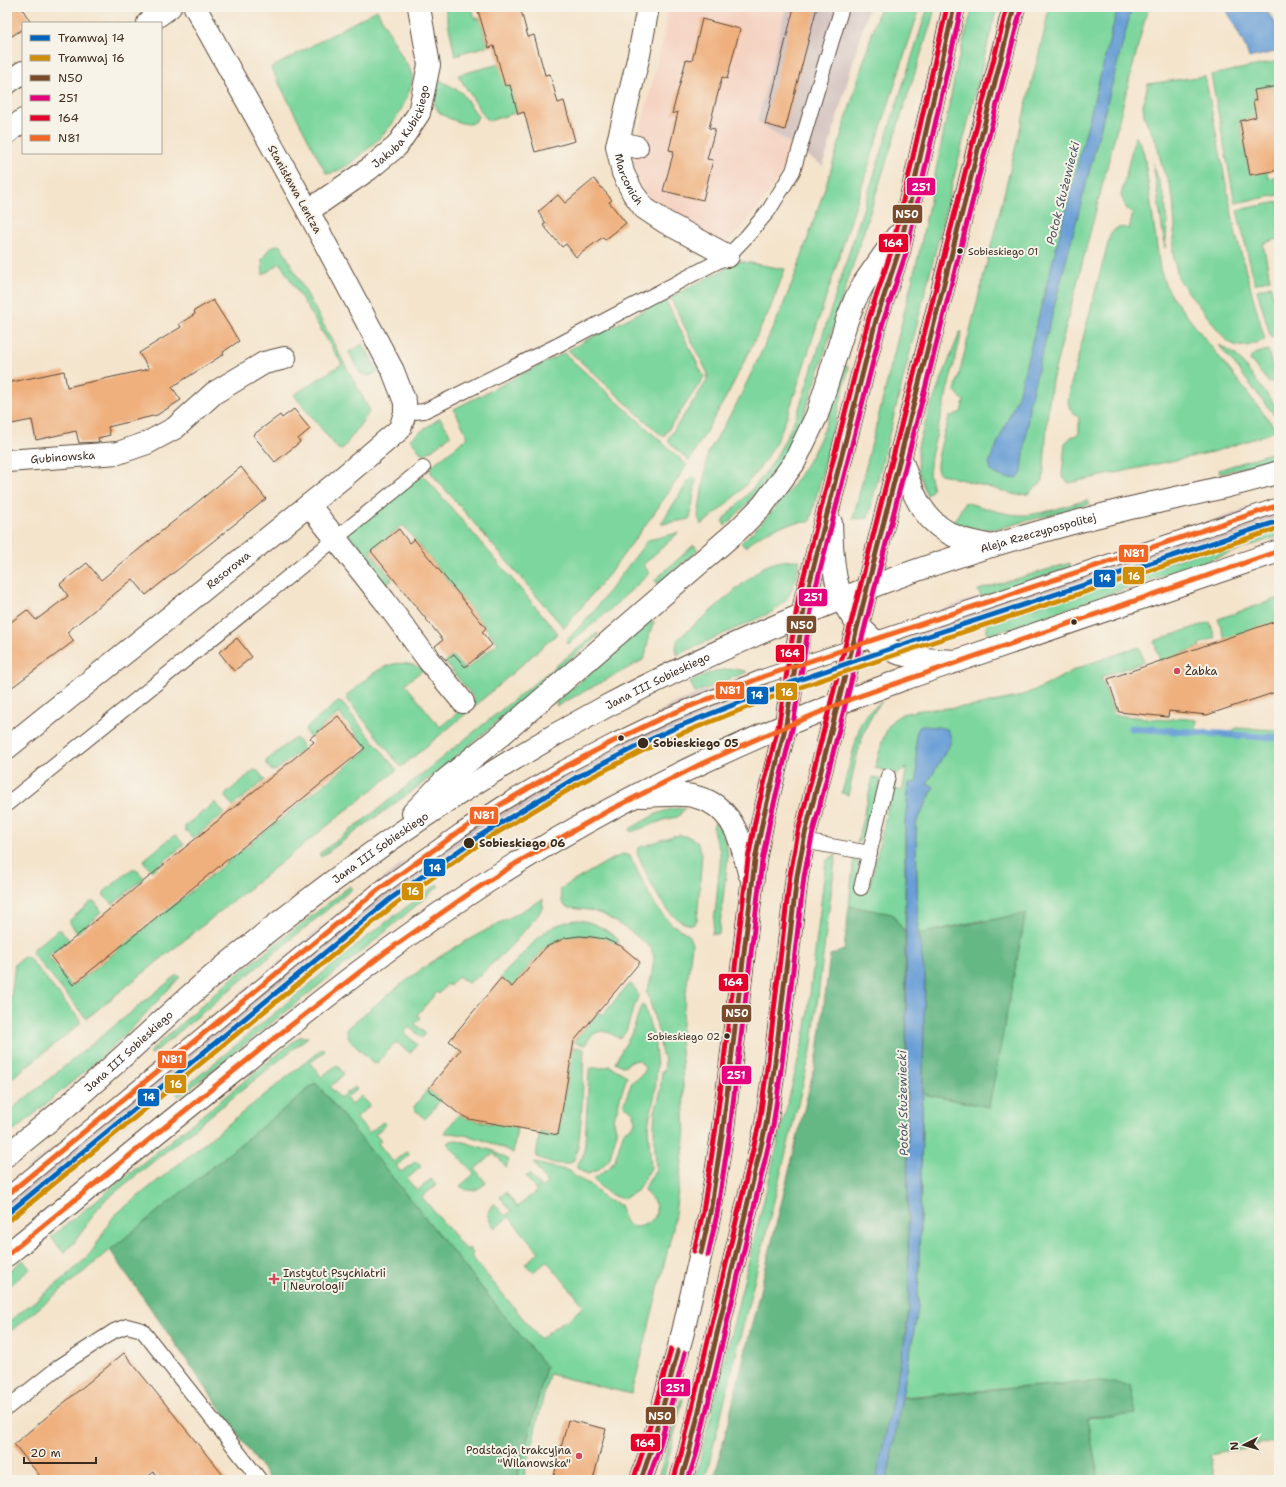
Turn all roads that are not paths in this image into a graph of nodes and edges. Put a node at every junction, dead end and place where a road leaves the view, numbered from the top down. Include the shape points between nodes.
1 (170, 7) edge
2 (195, 7) edge
3 (419, 7) edge
4 (648, 7) edge
5 (842, 7) edge
6 (954, 7) edge
7 (1014, 7) edge
8 (149, 22) edge
9 (22, 73) edge
10 (7, 83) edge
11 (22, 121) edge
12 (7, 133) edge
13 (308, 211) junction
14 (904, 225) junction
15 (728, 256) junction
16 (285, 358) dead end
17 (405, 413) junction
18 (900, 455) junction
19 (7, 460) edge
20 (423, 468) dead end
21 (1279, 472) edge
22 (309, 505) junction
23 (829, 505) junction
24 (1279, 505) edge
25 (335, 538) junction
26 (992, 546) junction
27 (1279, 551) edge
28 (866, 589) junction
29 (842, 599) junction
30 (803, 614) junction
31 (858, 624) junction
32 (872, 639) junction
33 (852, 646) junction
34 (956, 662) junction
35 (795, 665) junction
36 (463, 702) dead end
37 (837, 704) junction
38 (786, 724) junction
39 (7, 748) edge
40 (888, 776) dead end
41 (634, 797) junction
42 (7, 804) edge
43 (803, 841) junction
44 (381, 846) junction
45 (870, 853) junction
46 (752, 884) junction
47 (861, 888) dead end
48 (7, 1155) edge
49 (7, 1195) edge
50 (7, 1255) edge
51 (7, 1408) edge
52 (260, 1480) edge
53 (641, 1480) edge
54 (681, 1480) edge

1 - 8 main road
2 - 13 main road, Stanisława Lentza
3 - 13 main road, Jakuba Kubickiego via 429,65 419,113 397,146 369,169
4 - 15 main road, Marconich via 628,144 617,150 623,172 644,208
5 - 15 lane via 793,171 769,210
6 - 14 main road
7 - 18 main road
9 - 10 main road
11 - 12 main road
13 - 17 main road, Stanisława Lentza via 393,371 405,402
14 - 23 main road via 892,273 876,320
14 - 44 main road via 855,300 811,427 794,463 763,505 738,530 507,730 444,781
15 - 17 lane via 441,403 424,411
16 - 19 main road, Gubinowska via 264,364 214,393 175,428 147,443 118,453
17 - 22 main road, Resorowa via 400,429
18 - 26 main road via 912,491 930,518 943,530 954,535
18 - 28 main road
20 - 25 lane
21 - 26 main road, Aleja Rzeczypospolitej via 1103,515
22 - 25 main road
22 - 39 main road, Resorowa
23 - 29 main road via 835,573
23 - 30 main road
24 - 32 lane
25 - 36 main road
25 - 42 lane
26 - 28 main road, Aleja Rzeczypospolitej
27 - 34 main road
28 - 29 main road, Aleja Rzeczypospolitej
28 - 31 main road
29 - 30 main road, Aleja Rzeczypospolitej
29 - 31 main road
30 - 35 main road
30 - 44 main road, Jana III Sobieskiego via 719,651 605,707 495,771
31 - 32 main road
31 - 33 main road
32 - 33 lane
32 - 34 main road via 904,655
33 - 35 lane
33 - 37 main road
34 - 37 main road
35 - 38 main road
35 - 49 lane via 714,695 633,732 542,780 460,831 355,908
37 - 38 main road
37 - 43 main road
38 - 41 main road
38 - 46 main road via 763,819
40 - 45 lane
41 - 46 main road via 685,794 719,808 738,832
41 - 50 main road via 579,826 506,870 390,948 328,995
43 - 45 lane
43 - 54 main road via 766,1125
44 - 48 main road, Jana III Sobieskiego via 210,978 91,1086
45 - 47 lane
46 - 53 main road via 723,1128 710,1213 683,1332
51 - 52 lane via 60,1366 114,1331 127,1326 142,1330

